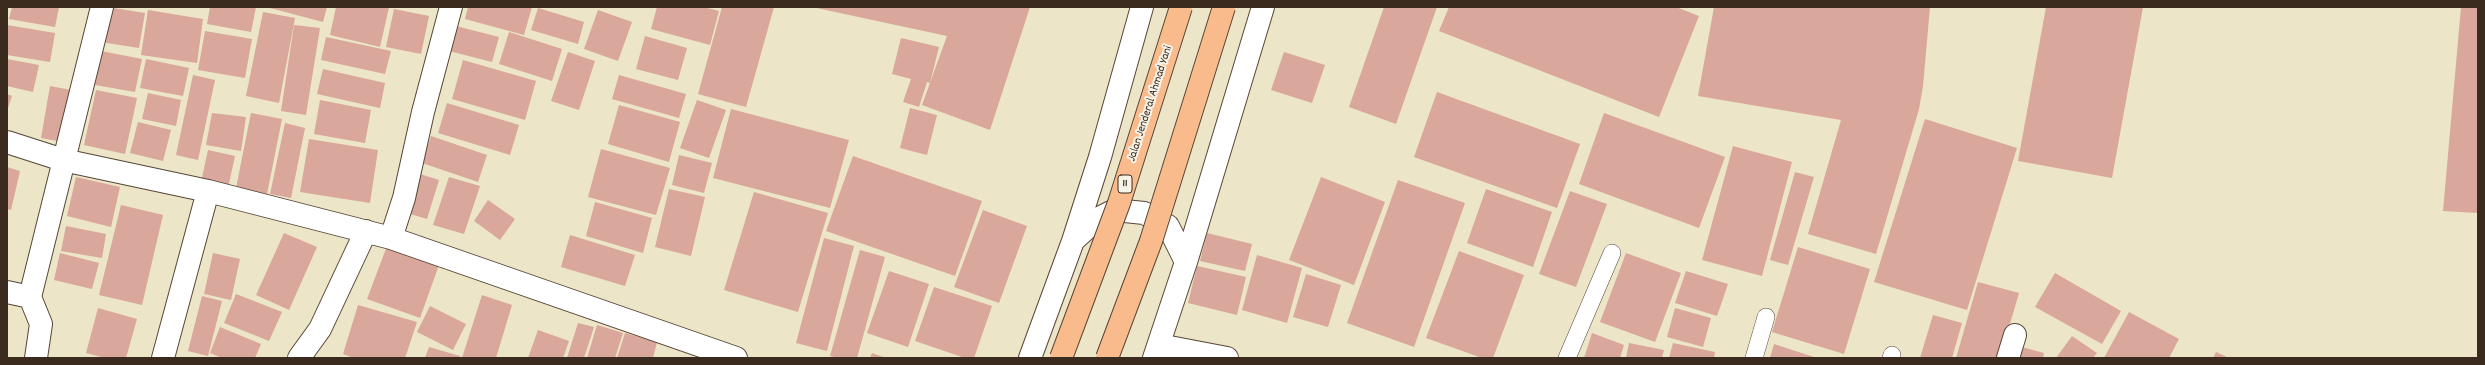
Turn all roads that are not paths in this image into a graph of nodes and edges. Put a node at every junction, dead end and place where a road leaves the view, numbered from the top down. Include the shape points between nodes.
1 (102, 7) edge
2 (451, 7) edge
3 (1142, 7) edge
4 (1181, 7) edge
5 (1224, 7) edge
6 (1263, 7) edge
7 (7, 142) edge
8 (63, 160) junction
9 (208, 191) junction
10 (366, 231) junction
11 (392, 238) junction
12 (1073, 241) junction
13 (1612, 253) dead end
14 (1186, 262) junction
15 (7, 292) edge
16 (30, 297) junction
17 (1766, 317) dead end
18 (2015, 335) dead end
19 (1157, 351) edge
20 (36, 358) edge
21 (163, 358) edge
22 (299, 358) edge
23 (736, 358) edge
24 (1030, 358) edge
25 (1061, 358) edge
26 (1107, 358) edge
27 (1227, 358) edge
28 (1567, 358) edge
29 (1754, 358) edge
30 (2008, 358) edge

1 - 8 street
2 - 11 street
3 - 12 street via 1100,157
4 - 25 highway, Jalan Jenderal Ahmad Yani / 11, bridge via 1119,203
5 - 26 highway, bridge via 1151,241
6 - 14 street
7 - 8 street
8 - 9 street
8 - 16 street
9 - 10 street
9 - 21 street
10 - 11 street
10 - 22 street via 320,329
11 - 23 street
12 - 14 street via 1098,219 1115,210 1144,212 1168,226
12 - 24 street
13 - 28 lane
14 - 19 street
15 - 16 street
16 - 20 street via 41,324
17 - 29 lane
18 - 30 street
19 - 27 street

